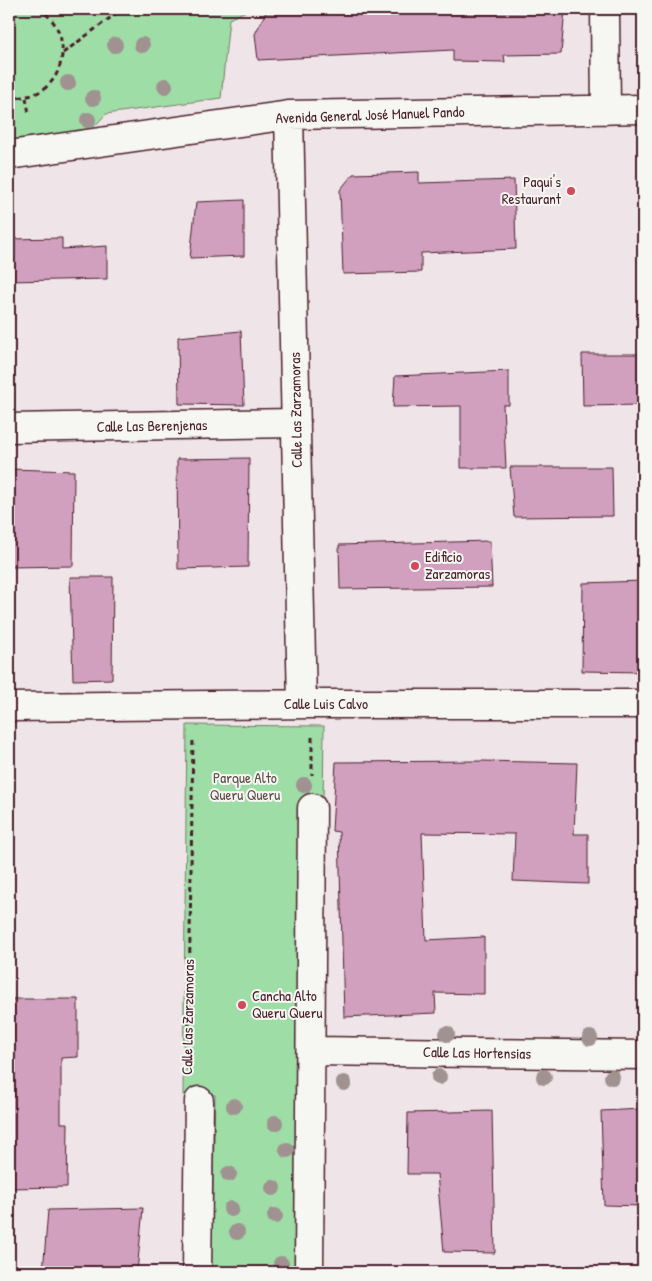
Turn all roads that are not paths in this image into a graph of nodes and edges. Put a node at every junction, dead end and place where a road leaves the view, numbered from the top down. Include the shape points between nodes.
1 (605, 9) edge
2 (643, 109) edge
3 (606, 110) junction
4 (289, 115) junction
5 (9, 155) edge
6 (296, 423) junction
7 (9, 428) edge
8 (302, 704) junction
9 (643, 704) edge
10 (9, 707) edge
11 (312, 808) dead end
12 (311, 1051) junction
13 (643, 1055) edge
14 (199, 1101) road end
15 (197, 1272) edge
16 (309, 1272) edge

1 - 3 street
2 - 3 street, Avenida General José Manuel Pando
3 - 4 street, Avenida General José Manuel Pando
4 - 5 street, Avenida General José Manuel Pando
4 - 6 street, Calle Las Zarzamoras
6 - 7 street, Calle Las Berenjenas
6 - 8 street, Calle Las Zarzamoras
8 - 9 street, Calle Luis Calvo
8 - 10 street, Calle Luis Calvo
11 - 12 street
12 - 13 street, Calle Las Hortensias
12 - 16 street
14 - 15 street

